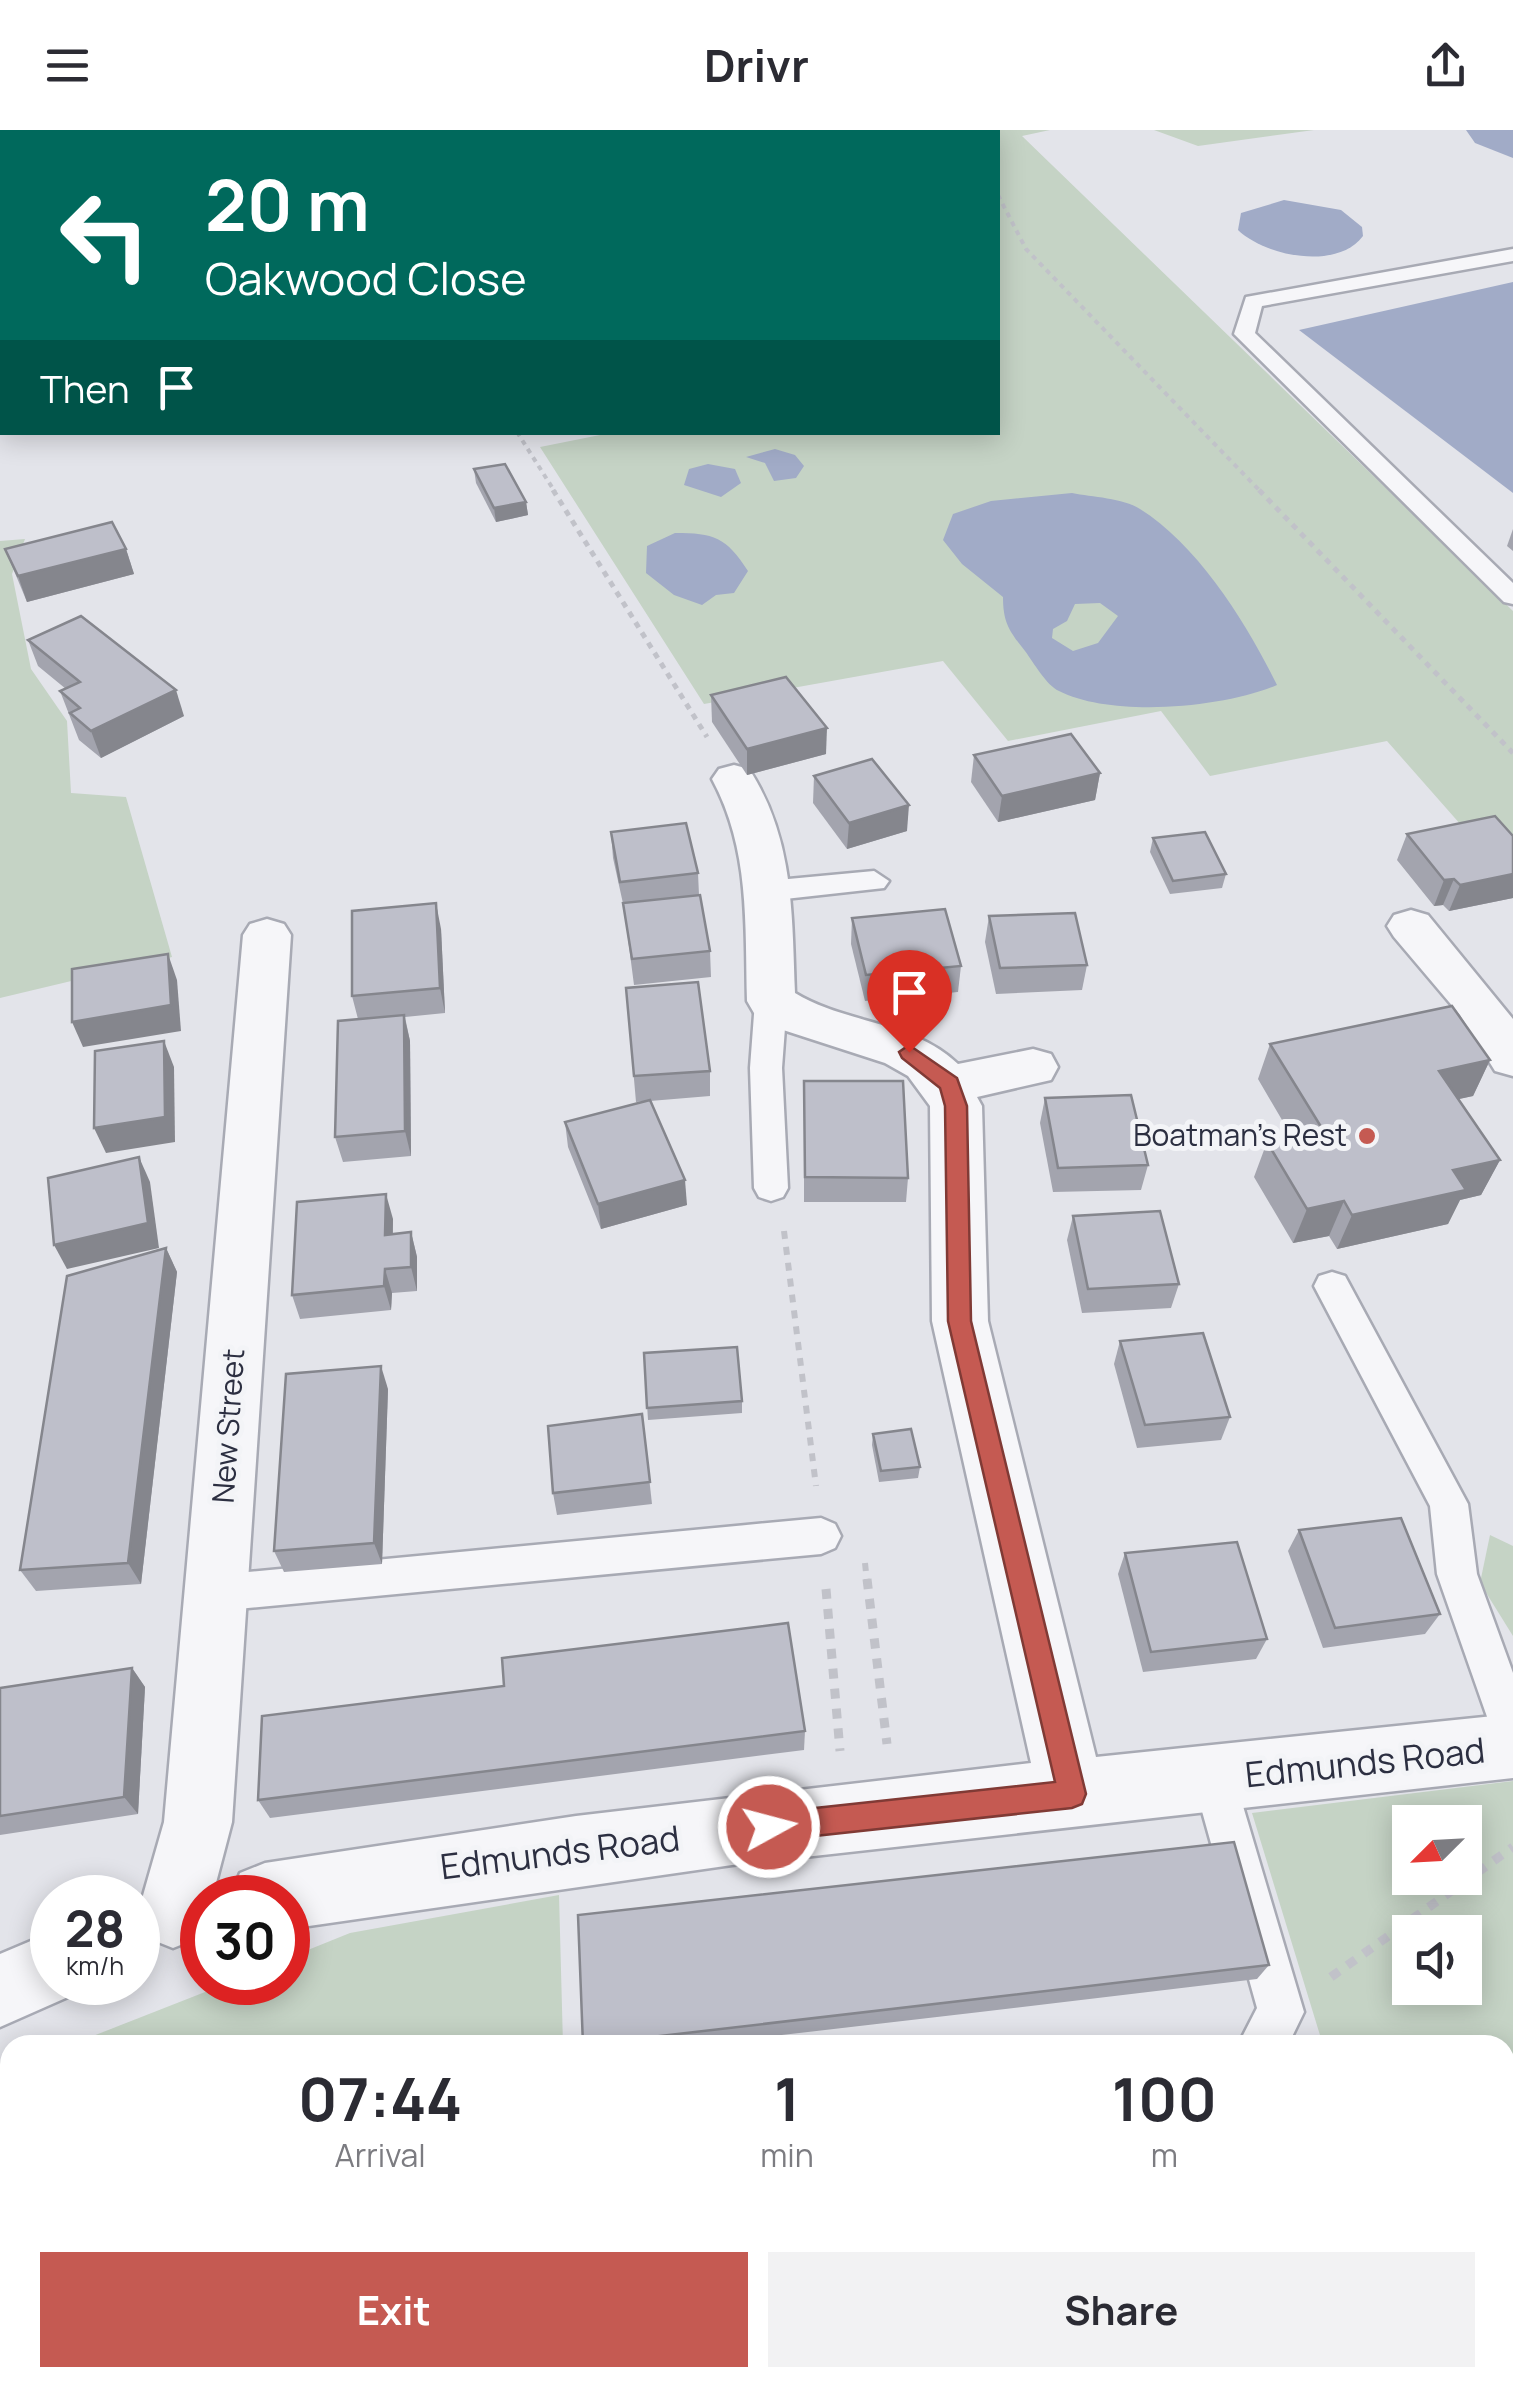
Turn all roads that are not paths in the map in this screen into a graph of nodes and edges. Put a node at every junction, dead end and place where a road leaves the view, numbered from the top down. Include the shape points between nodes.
1 (1513, 255) edge
2 (1513, 597) edge
3 (734, 779) road end
4 (874, 881) dead end
5 (768, 891) junction
6 (1411, 926) dead end
7 (267, 935) dead end
8 (771, 1001) junction
9 (1513, 1058) edge
10 (1033, 1067) dead end
11 (950, 1084) junction
12 (770, 1188) dead end
13 (1332, 1286) dead end
14 (821, 1536) road end
15 (216, 1593) junction
16 (1513, 1730) edge
17 (1513, 1746) edge
18 (1214, 1779) junction
19 (1072, 1794) junction
20 (310, 1890) edge
21 (171, 1917) edge
22 (30, 1978) edge
23 (0, 1991) edge
24 (1271, 2029) edge

1 - 2 lane via 1252,302 1244,334
3 - 5 street via 754,808
4 - 5 lane
5 - 8 street
6 - 9 street via 1477,1003
7 - 15 street, New Street
8 - 11 street via 810,1026 909,1052
8 - 12 lane
10 - 11 street
11 - 19 street via 956,1106 960,1321
13 - 16 lane via 1450,1504 1457,1574
14 - 15 lane
15 - 21 street, New Street via 198,1822
17 - 18 street, Edmunds Road
18 - 19 street, Edmunds Road
18 - 24 lane
19 - 20 street, Edmunds Road via 422,1870
22 - 23 street

